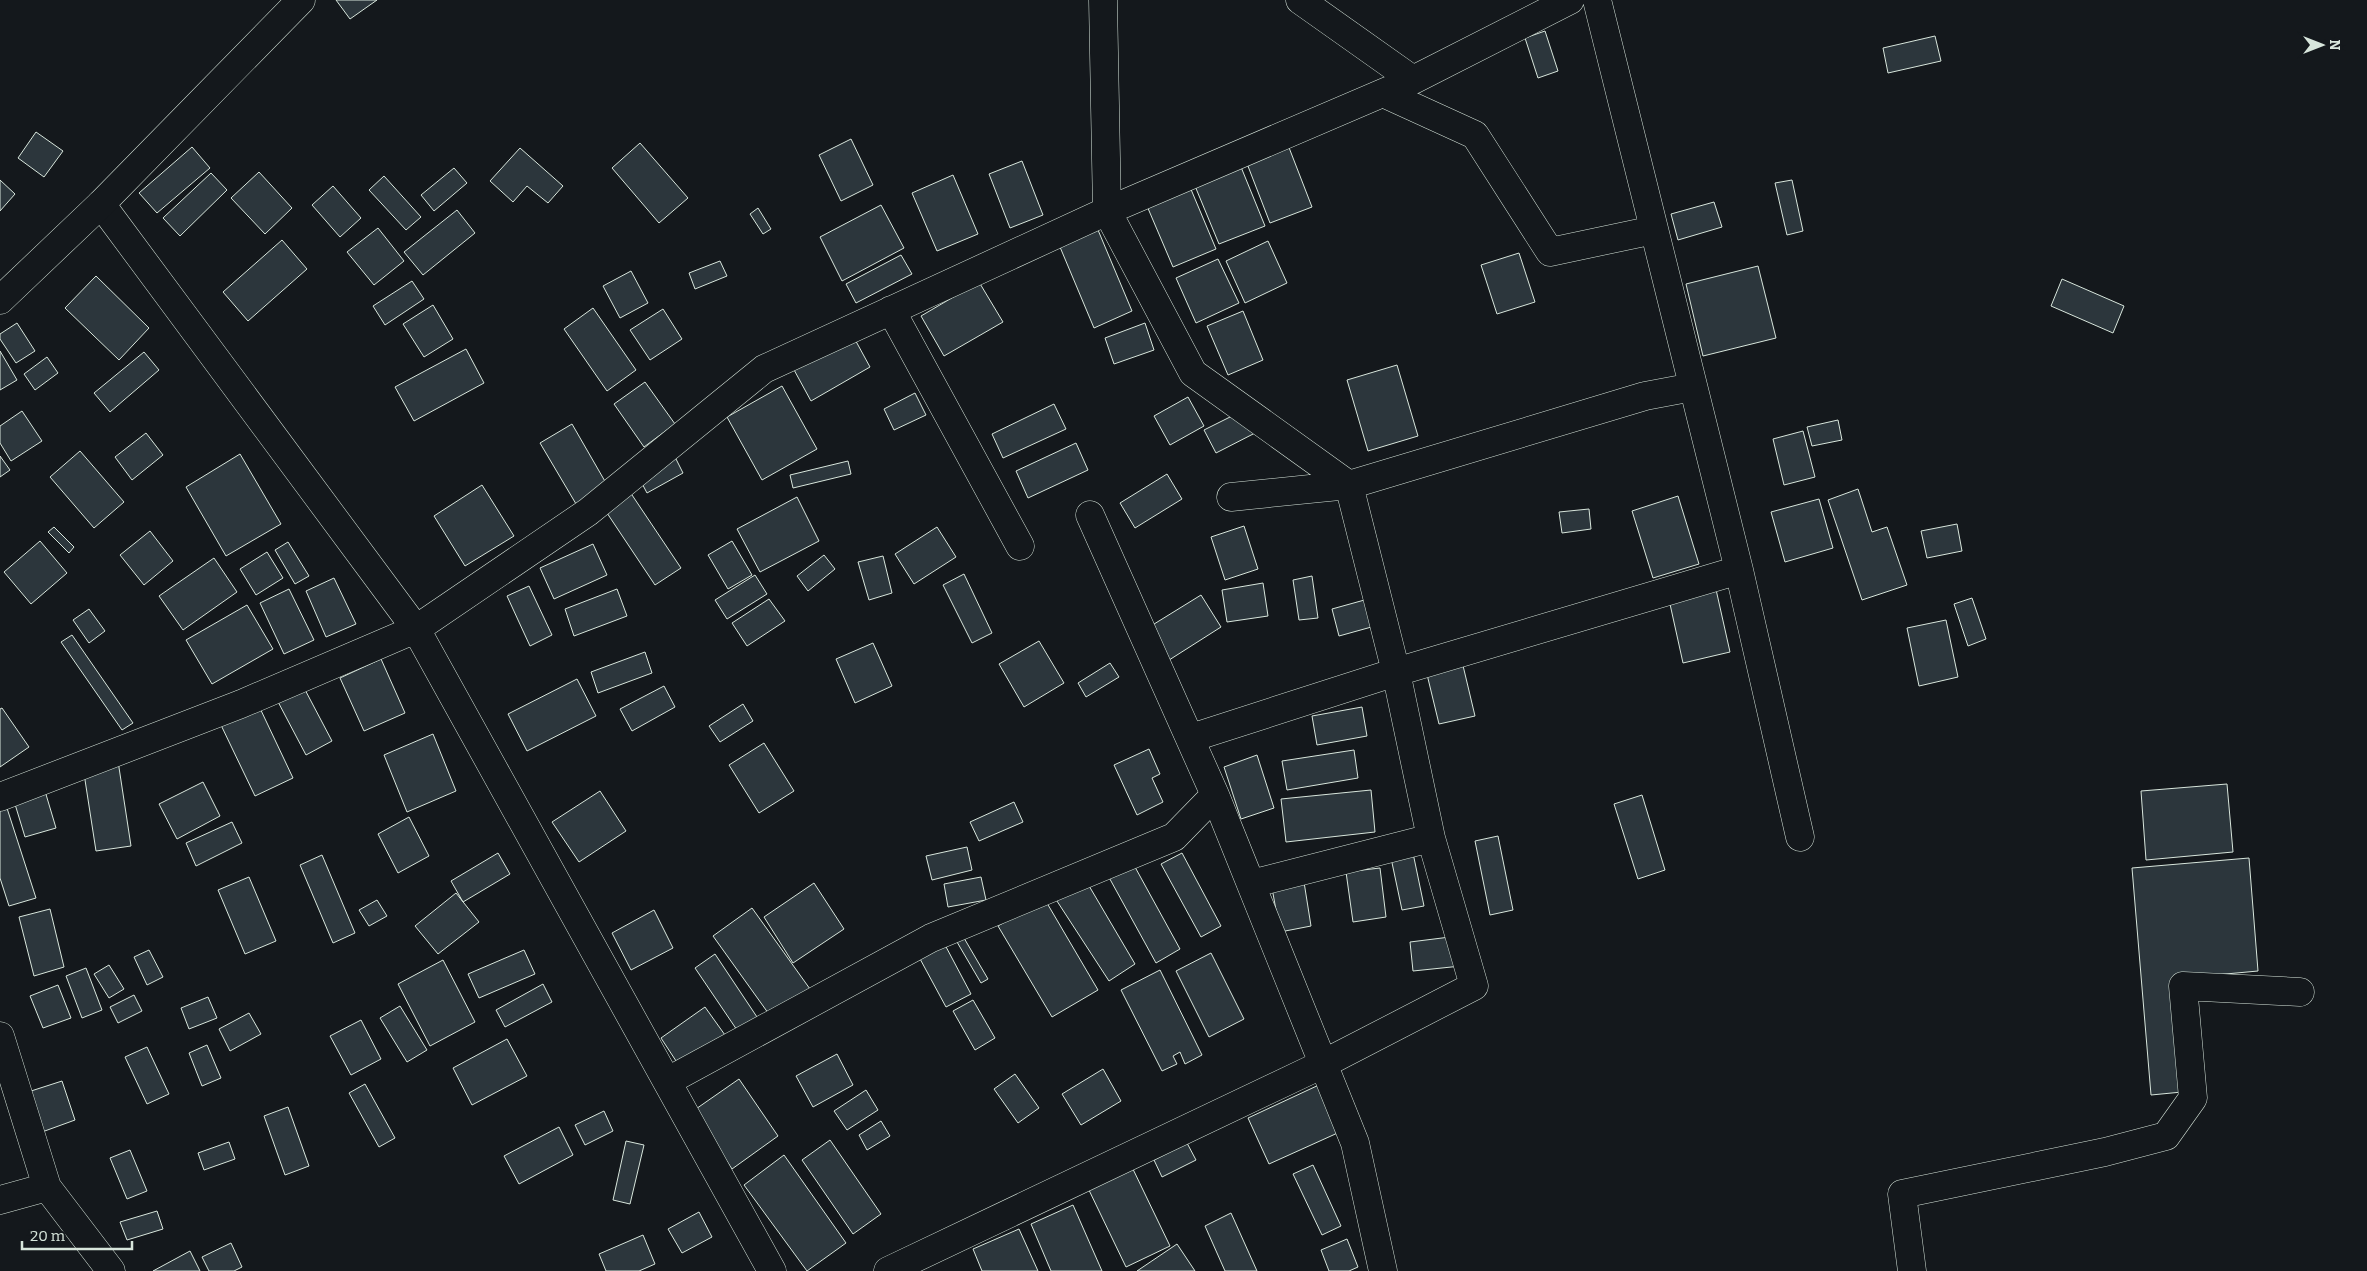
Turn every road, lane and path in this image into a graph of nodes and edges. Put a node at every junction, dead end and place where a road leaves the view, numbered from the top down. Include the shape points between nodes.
1 (301, 0) edge
2 (1103, 0) edge
3 (1300, 0) edge
4 (1570, 0) edge
5 (1597, 0) edge
6 (1413, 80) junction
7 (1383, 93) junction
8 (101, 204) junction
9 (1107, 211) junction
10 (1654, 230) junction
11 (0, 300) edge
12 (891, 310) junction
13 (1694, 387) junction
14 (1349, 485) junction
15 (1231, 497) dead end
16 (1090, 515) dead end
17 (1020, 546) dead end
18 (1739, 570) junction
19 (416, 629) junction
20 (1396, 672) junction
21 (1192, 738) junction
22 (1215, 795) junction
23 (0, 797) edge
24 (1800, 837) dead end
25 (1431, 838) junction
26 (1251, 884) junction
27 (2300, 992) dead end
28 (0, 1036) edge
29 (1323, 1064) junction
30 (668, 1081) junction
31 (47, 1187) junction
32 (0, 1200) edge
33 (111, 1271) edge
34 (772, 1271) edge
35 (888, 1271) edge
36 (1383, 1271) edge
37 (1912, 1271) edge

1 - 8 main road
2 - 9 main road
3 - 6 main road
4 - 6 main road
5 - 10 main road
6 - 7 main road
7 - 9 main road
7 - 10 main road via 1475,135 1550,252
8 - 11 main road
8 - 19 main road
9 - 12 main road
9 - 14 main road via 1193,373
10 - 13 main road
12 - 17 main road
12 - 19 main road via 764,369 588,512
13 - 14 main road via 1645,396
13 - 18 main road
14 - 15 main road
14 - 20 main road
16 - 21 main road
18 - 20 main road
18 - 24 main road
19 - 23 main road via 241,704
19 - 30 main road
20 - 21 main road
20 - 25 main road
21 - 22 main road
22 - 26 main road
22 - 30 main road via 1174,837 931,938
25 - 26 main road
25 - 29 main road via 1474,986
26 - 29 main road
27 - 37 main road via 2183,986 2193,1098 2166,1136 2105,1152 1902,1194
28 - 31 main road
29 - 35 main road
29 - 36 main road via 1355,1143
30 - 34 main road
31 - 32 main road
31 - 33 main road

